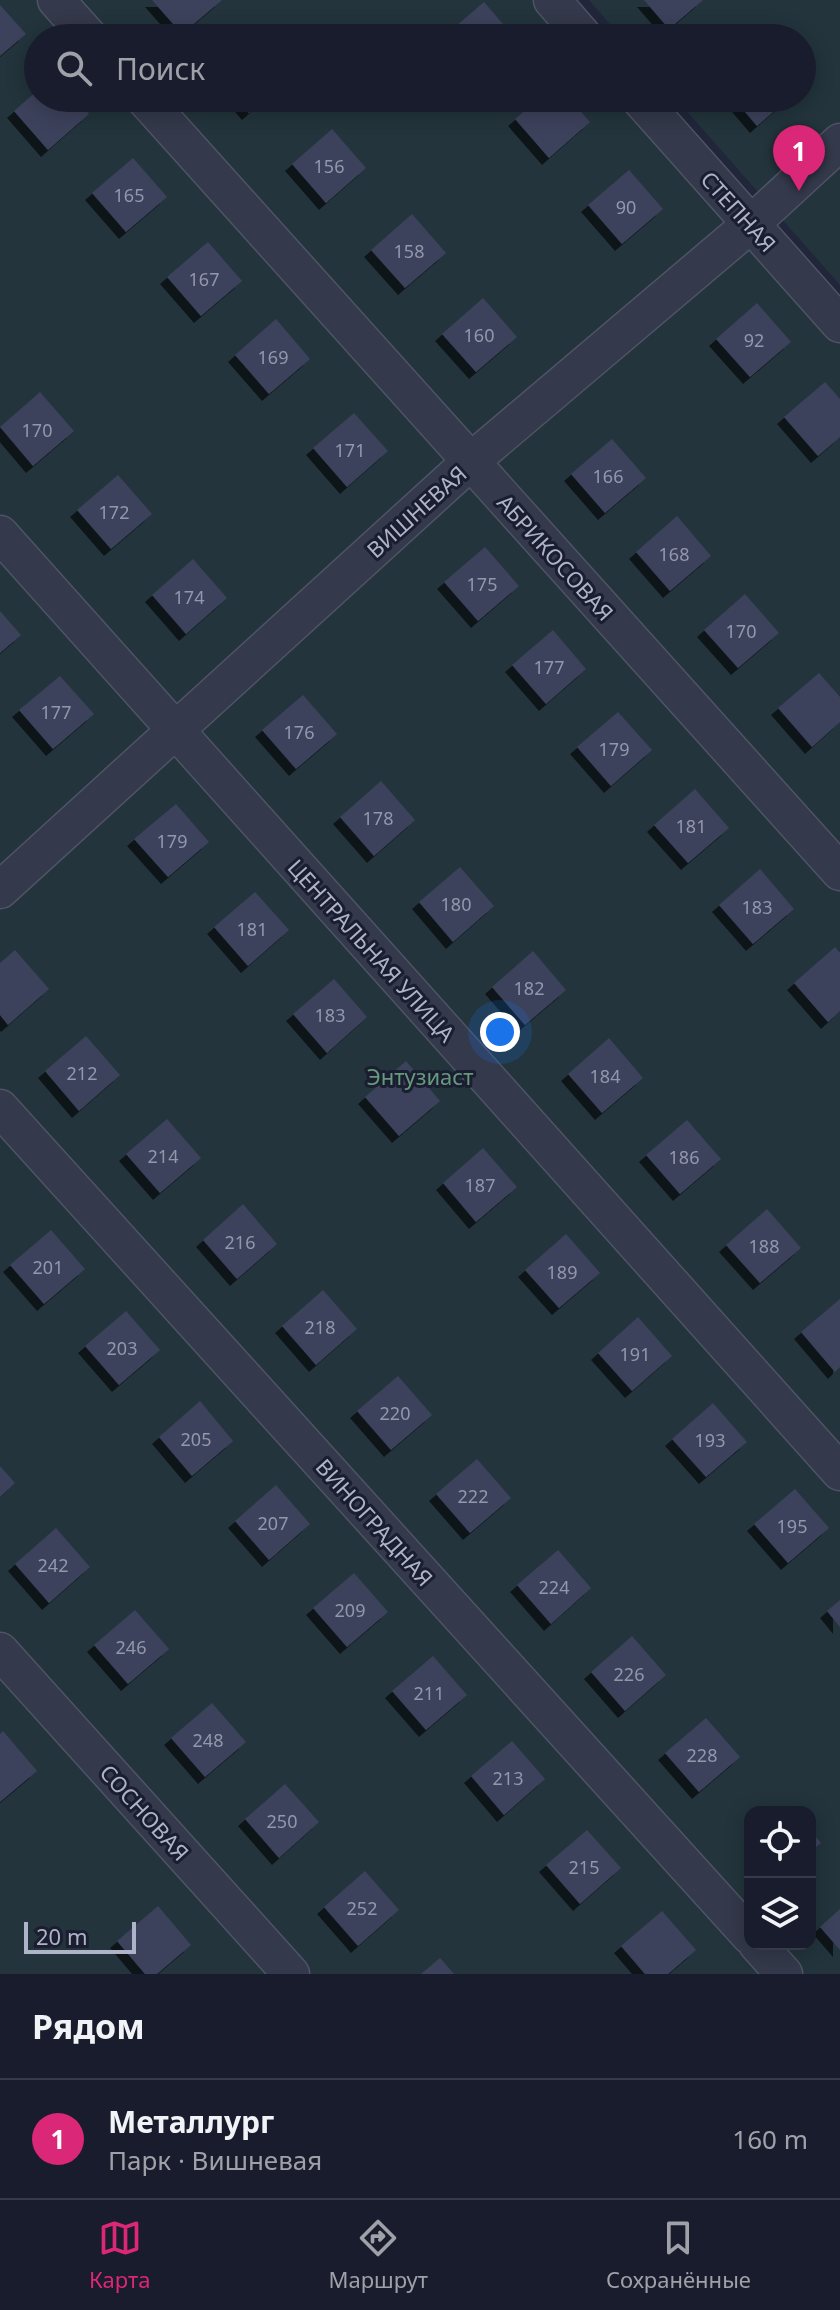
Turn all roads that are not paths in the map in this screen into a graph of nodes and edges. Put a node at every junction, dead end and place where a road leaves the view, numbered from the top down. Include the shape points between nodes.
1 (56, 0) edge
2 (552, 0) edge
3 (77, 24) edge
4 (573, 24) edge
5 (157, 112) edge
6 (651, 112) edge
7 (840, 142) edge
8 (751, 224) junction
9 (840, 324) edge
10 (470, 462) junction
11 (0, 534) edge
12 (174, 730) junction
13 (840, 872) edge
14 (0, 890) edge
15 (0, 1108) edge
16 (840, 1472) edge
17 (0, 1651) edge
18 (744, 1929) edge
19 (762, 1950) edge
20 (291, 1974) edge
21 (784, 1974) edge

1 - 3 street
2 - 4 street
5 - 10 street, АБРИКОСОВАЯ
6 - 8 street, СТЕПНАЯ
7 - 8 street, ВИШНЕВАЯ
8 - 9 street, СТЕПНАЯ
8 - 10 street, ВИШНЕВАЯ
10 - 12 street, ВИШНЕВАЯ
10 - 13 street, АБРИКОСОВАЯ
11 - 12 street, ЦЕНТРАЛЬНАЯ УЛИЦА
12 - 14 street, ВИШНЕВАЯ
12 - 16 street, ЦЕНТРАЛЬНАЯ УЛИЦА
15 - 18 street, ВИНОГРАДНАЯ
17 - 20 street, СОСНОВАЯ
19 - 21 street

